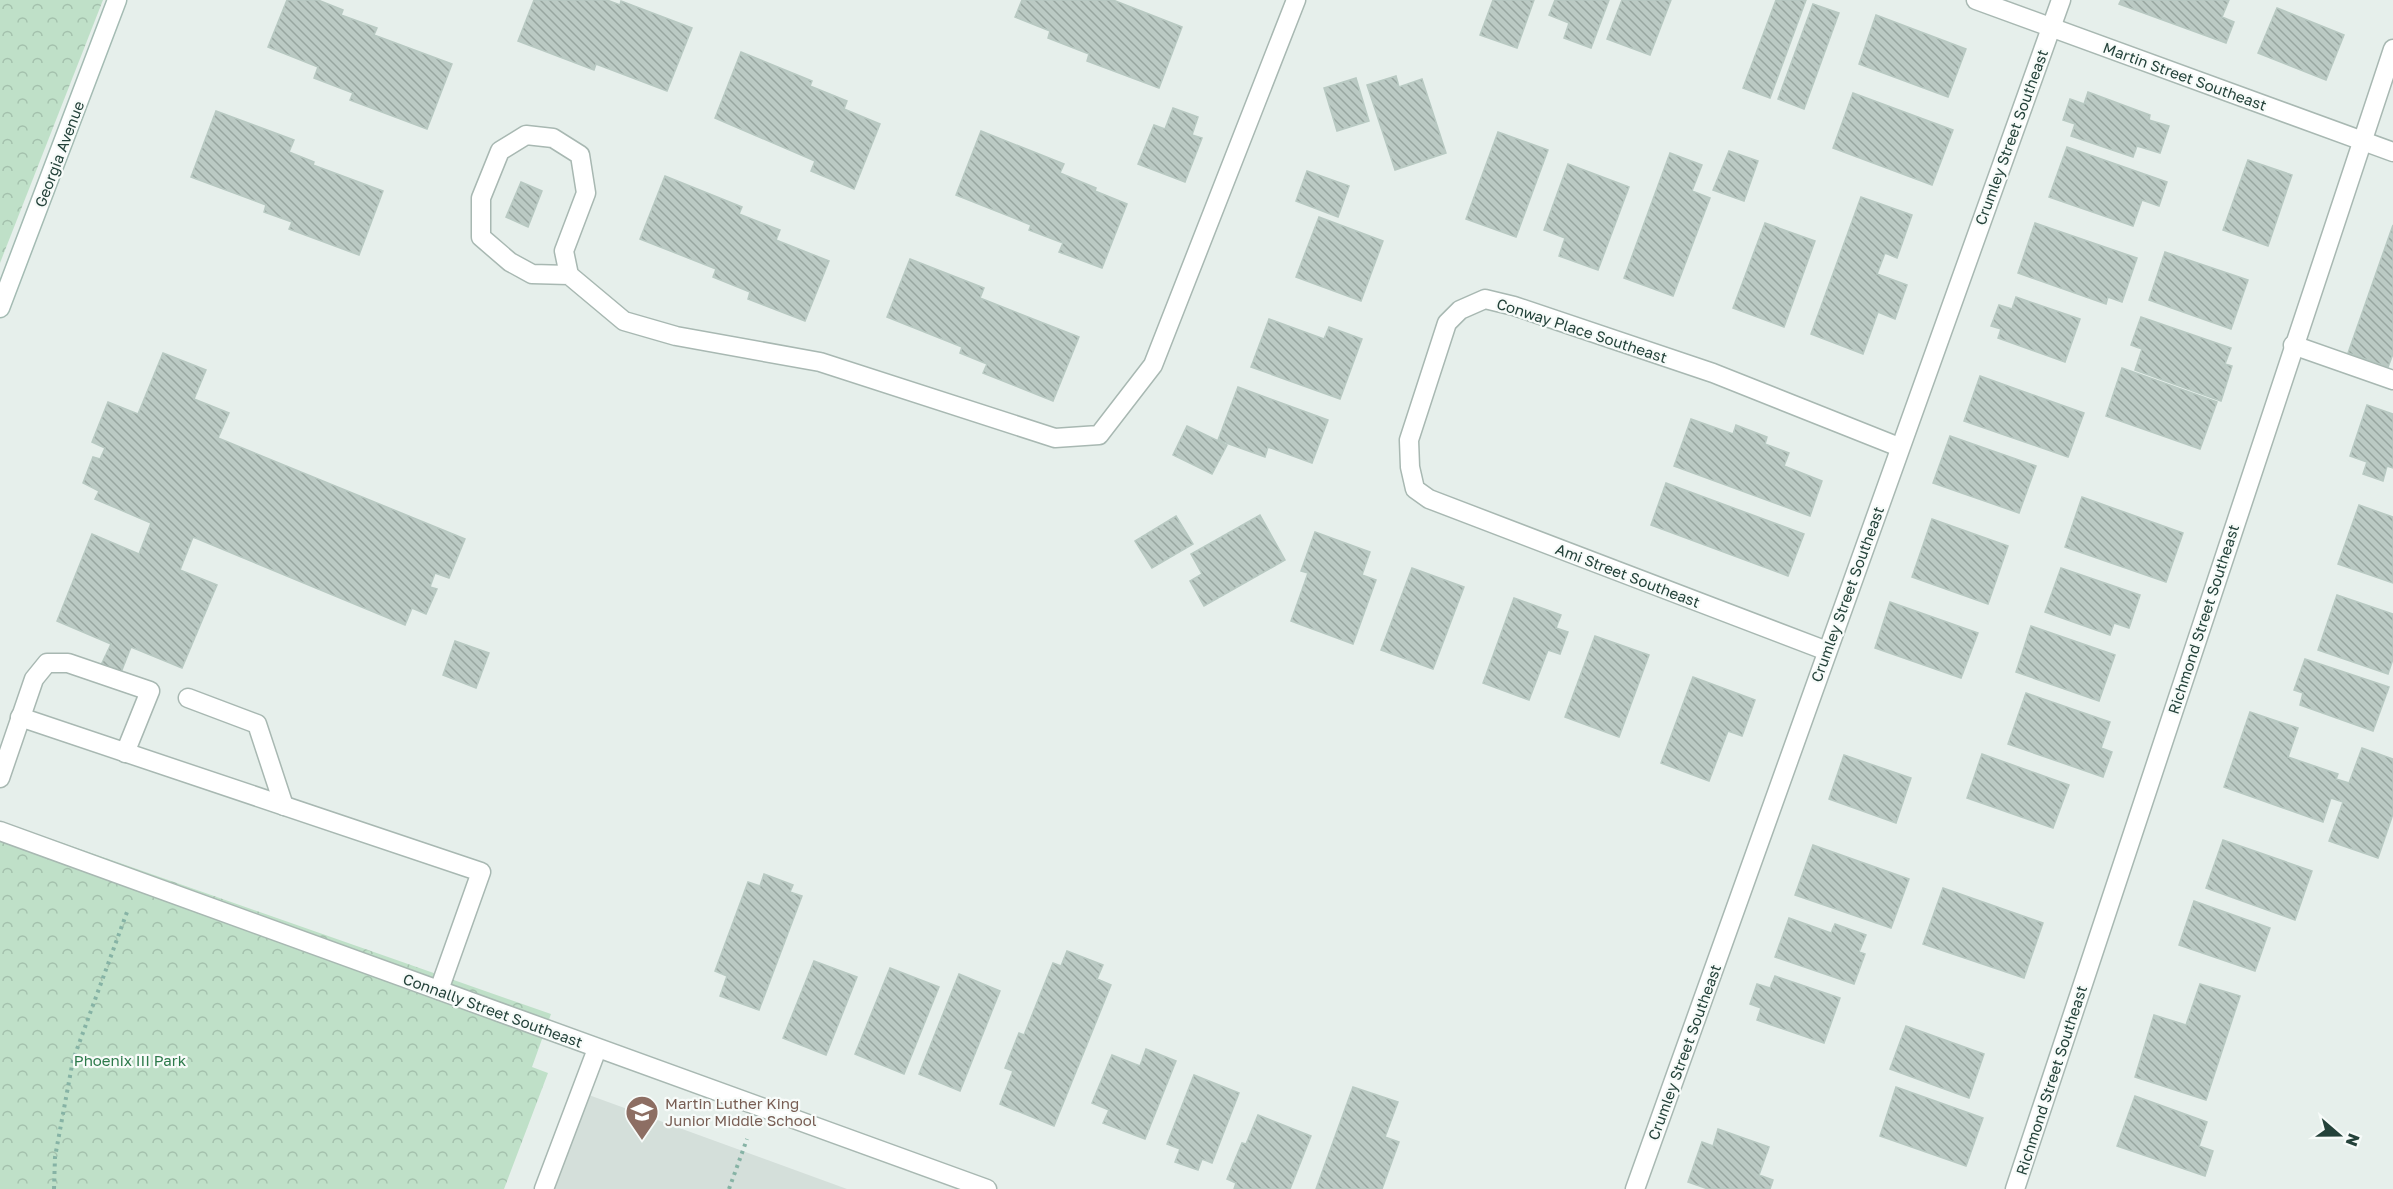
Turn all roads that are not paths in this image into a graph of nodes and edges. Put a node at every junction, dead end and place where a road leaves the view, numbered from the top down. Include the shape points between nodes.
1 (117, 0) edge
2 (1296, 0) edge
3 (1976, 0) edge
4 (2061, 0) edge
5 (2051, 27) junction
6 (2393, 49) edge
7 (2361, 141) junction
8 (2393, 152) edge
9 (568, 275) junction
10 (0, 308) edge
11 (2294, 345) junction
12 (2393, 380) edge
13 (1899, 447) junction
14 (1430, 499) joint
15 (1827, 651) junction
16 (188, 698) dead end
17 (20, 717) junction
18 (125, 753) junction
19 (0, 778) edge
20 (284, 806) junction
21 (0, 831) edge
22 (439, 990) junction
23 (597, 1049) junction
24 (544, 1189) edge
25 (987, 1189) edge
26 (1635, 1189) edge
27 (2015, 1189) edge

1 - 10 street, Georgia Avenue
2 - 9 street via 1153,365 1099,435 1055,438 820,362 676,336 624,321
3 - 5 street, Martin Street Southeast
4 - 5 street, Crumley Street Southeast
5 - 7 street, Martin Street Southeast
5 - 13 street, Crumley Street Southeast
6 - 7 street, Richmond Street Southeast
7 - 8 street, Martin Street Southeast
7 - 11 street, Richmond Street Southeast
9 - 9 street via 564,251 586,193 580,155 553,138 526,135 500,151 481,198 481,237 532,274
11 - 12 street
11 - 27 street, Richmond Street Southeast
13 - 14 street, Conway Place Southeast via 1713,373 1485,299 1460,310 1448,323 1408,440 1415,489
13 - 15 street, Crumley Street Southeast
14 - 15 street, Ami Street Southeast
15 - 26 street, Crumley Street Southeast
16 - 20 street via 257,724
17 - 18 street
17 - 18 street via 34,679 47,663 68,663 150,691
17 - 19 street
18 - 20 street
20 - 22 street via 481,872
21 - 22 street, Connally Street Southeast
22 - 23 street, Connally Street Southeast
23 - 24 street
23 - 25 street, Connally Street Southeast

